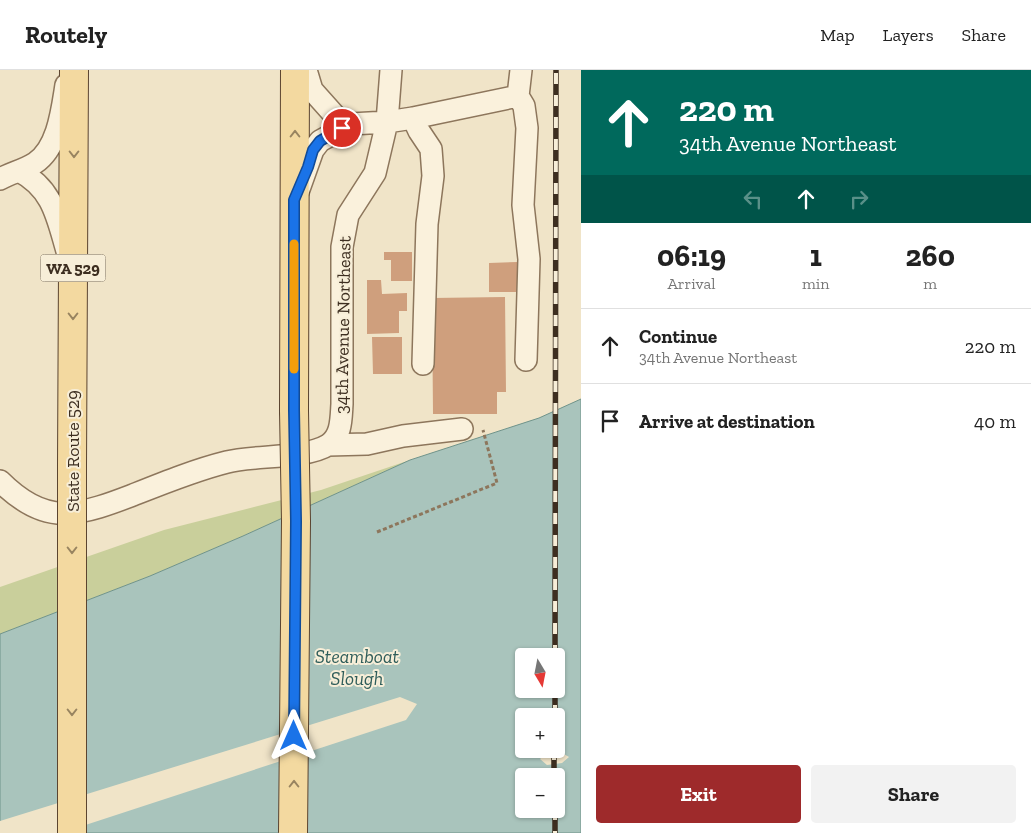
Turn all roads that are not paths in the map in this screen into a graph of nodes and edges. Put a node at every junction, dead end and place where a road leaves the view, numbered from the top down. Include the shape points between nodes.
1 (69, 70) edge
2 (74, 70) edge
3 (295, 70) edge
4 (306, 70) edge
5 (391, 70) edge
6 (520, 70) edge
7 (518, 96) junction
8 (413, 118) junction
9 (387, 122) junction
10 (351, 124) junction
11 (10, 175) edge
12 (294, 200) junction
13 (73, 274) junction
14 (526, 360) dead end
15 (423, 364) dead end
16 (462, 429) dead end
17 (328, 445) junction
18 (0, 480) edge
19 (72, 833) edge
20 (293, 833) edge

1 - 11 street via 54,137 46,152 36,162
2 -> 13 main road, State Route 529 / WA 529
12 -> 3 main road
4 - 10 street via 312,90 321,101 337,118
5 - 9 street, 34th Avenue Northeast
6 - 7 street
7 - 8 street
7 - 14 street via 524,106 528,128 523,205 529,259
8 - 9 street
8 - 15 street via 431,149 433,176 425,257
9 - 10 street
9 - 17 street, 34th Avenue Northeast via 376,173 348,215 344,230 342,404 340,426
10 - 12 street via 320,141 313,150
11 - 13 street via 32,178 53,204
20 -> 12 main road, bridge via 296,521
13 -> 19 main road, State Route 529 / WA 529, bridge
16 - 17 street via 367,444
17 - 18 street via 314,451 227,462 105,505 75,512 46,510 19,498

